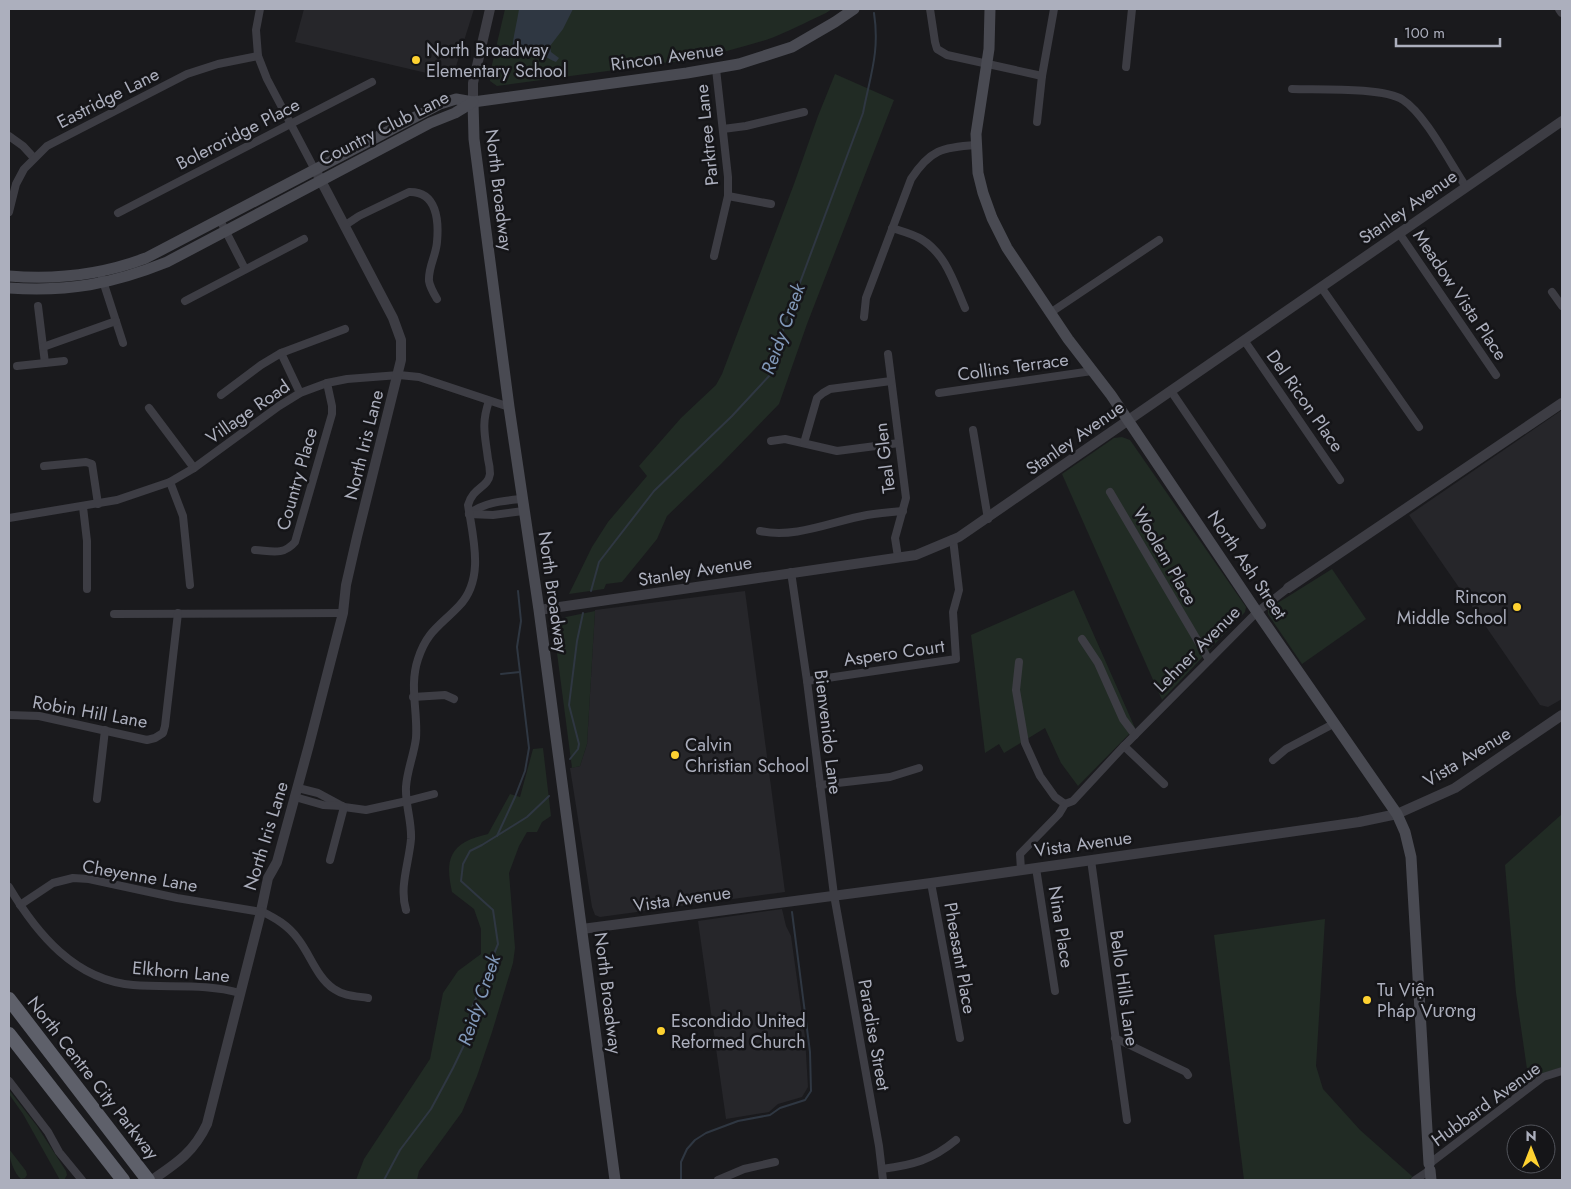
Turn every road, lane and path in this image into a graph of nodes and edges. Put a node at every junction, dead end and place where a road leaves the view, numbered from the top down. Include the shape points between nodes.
1 (260, 9) edge
2 (490, 9) edge
3 (854, 9) edge
4 (930, 9) edge
5 (990, 9) edge
6 (1054, 9) edge
7 (1132, 9) edge
8 (258, 56) junction
9 (986, 64) junction
10 (1126, 67) dead end
11 (716, 69) junction
12 (1042, 76) junction
13 (372, 82) dead end
14 (1292, 89) dead end
15 (473, 102) junction
16 (804, 112) dead end
17 (1562, 121) edge
18 (1037, 122) dead end
19 (291, 124) junction
20 (723, 129) junction
21 (9, 136) edge
22 (976, 145) junction
23 (34, 158) junction
24 (315, 170) junction
25 (321, 180) junction
26 (1466, 187) junction
27 (728, 196) junction
28 (771, 204) dead end
29 (9, 212) edge
30 (118, 213) dead end
31 (220, 220) junction
32 (344, 226) junction
33 (892, 228) junction
34 (226, 232) junction
35 (1399, 233) junction
36 (304, 239) dead end
37 (1159, 240) dead end
38 (714, 256) dead end
39 (245, 270) junction
40 (9, 276) edge
41 (102, 278) junction
42 (1321, 287) junction
43 (9, 288) edge
44 (1552, 292) dead end
45 (437, 299) dead end
46 (185, 301) dead end
47 (38, 306) dead end
48 (1562, 306) edge
49 (965, 308) dead end
50 (1050, 314) junction
51 (864, 317) dead end
52 (116, 321) junction
53 (345, 329) dead end
54 (1244, 340) junction
55 (123, 343) dead end
56 (43, 347) junction
57 (281, 353) junction
58 (888, 354) dead end
59 (64, 361) dead end
60 (45, 363) junction
61 (17, 366) dead end
62 (1092, 371) junction
63 (398, 375) junction
64 (1496, 375) dead end
65 (891, 381) junction
66 (327, 382) junction
67 (1171, 391) junction
68 (300, 392) junction
69 (939, 393) dead end
70 (221, 395) dead end
71 (489, 401) junction
72 (1562, 403) edge
73 (149, 408) dead end
74 (508, 408) junction
75 (1128, 421) junction
76 (1419, 427) dead end
77 (973, 430) dead end
78 (771, 441) dead end
79 (804, 443) junction
80 (899, 443) junction
81 (44, 466) dead end
82 (194, 468) junction
83 (1340, 480) dead end
84 (170, 482) junction
85 (1110, 492) dead end
86 (98, 504) junction
87 (523, 505) junction
88 (83, 506) junction
89 (903, 511) junction
90 (469, 514) junction
91 (9, 518) edge
92 (988, 519) junction
93 (1262, 525) dead end
94 (760, 531) dead end
95 (953, 539) junction
96 (255, 550) dead end
97 (898, 557) junction
98 (791, 572) junction
99 (190, 586) dead end
100 (1288, 588) joint
101 (87, 589) dead end
102 (539, 610) junction
103 (342, 612) junction
104 (1257, 612) junction
105 (178, 613) junction
106 (114, 614) dead end
107 (1082, 640) dead end
108 (1209, 660) junction
109 (1018, 662) dead end
110 (807, 681) junction
111 (413, 696) junction
112 (454, 699) dead end
113 (9, 715) edge
114 (1562, 715) edge
115 (1336, 724) junction
116 (105, 730) junction
117 (1134, 735) junction
118 (1124, 746) junction
119 (1273, 760) dead end
120 (919, 768) dead end
121 (1164, 784) dead end
122 (820, 785) junction
123 (296, 792) junction
124 (434, 794) dead end
125 (97, 799) dead end
126 (407, 802) junction
127 (1064, 804) junction
128 (344, 806) junction
129 (1397, 814) junction
130 (330, 860) dead end
131 (1091, 860) junction
132 (1036, 868) junction
133 (1021, 870) junction
134 (931, 883) junction
135 (9, 887) edge
136 (834, 895) junction
137 (20, 905) junction
138 (406, 910) dead end
139 (261, 911) junction
140 (582, 929) junction
141 (1055, 991) dead end
142 (240, 993) junction
143 (368, 998) dead end
144 (9, 999) edge
145 (9, 1034) edge
146 (960, 1038) dead end
147 (1115, 1038) junction
148 (1562, 1071) edge
149 (1188, 1075) dead end
150 (9, 1081) edge
151 (1127, 1120) dead end
152 (956, 1140) dead end
153 (775, 1162) dead end
154 (882, 1169) junction
155 (1430, 1171) edge
156 (82, 1180) edge
157 (123, 1180) edge
158 (150, 1180) edge
159 (614, 1180) edge
160 (718, 1180) edge
161 (883, 1180) edge
162 (1415, 1180) edge

1 - 8 street, North Iris Lane via 256,30
2 - 15 street, North Broadway
3 - 11 main road, Rincon Avenue via 792,47
4 - 9 street via 937,48 947,55
5 - 9 main road, North Ash Street
6 - 12 street
7 - 10 street
8 - 19 street, North Iris Lane via 266,79
8 - 23 street, Eastridge Lane via 187,74 47,146
9 - 12 street
9 - 22 main road, North Ash Street
11 - 15 main road, Rincon Avenue
11 - 20 street, Parktree Lane
12 - 18 street
13 - 19 street, Boleroridge Place
14 - 26 street via 1382,92 1401,98 1417,112
15 - 24 main road, Country Club Lane via 456,99 440,104
15 - 25 main road, Country Club Lane
15 - 74 main road, North Broadway via 474,139
16 - 20 street
17 - 26 street, Stanley Avenue
19 - 24 street, North Iris Lane
19 - 30 street, Boleroridge Place
20 - 27 street, Parktree Lane
21 - 23 street
22 - 33 street via 939,151 922,162 911,179
22 - 50 main road, North Ash Street via 978,173 992,218 1007,248
23 - 29 street, Eastridge Lane via 16,184
24 - 25 street, North Iris Lane
24 - 31 main road, Country Club Lane
25 - 32 street, North Iris Lane
25 - 34 main road, Country Club Lane
26 - 35 street, Stanley Avenue
27 - 28 street
27 - 38 street, Parktree Lane
31 - 34 street
31 - 41 main road, Country Club Lane
32 - 45 street via 409,192 427,196 437,218 437,243 430,284
32 - 63 street, North Iris Lane via 393,318 401,340 402,360
33 - 49 street via 920,238 941,257
33 - 51 street via 866,298
34 - 39 street
34 - 41 main road, Country Club Lane via 136,275
35 - 42 street, Stanley Avenue
35 - 64 street, Meadow Vista Place
36 - 39 street
37 - 50 street
39 - 46 street
40 - 41 main road, Country Club Lane
41 - 43 main road, Country Club Lane via 65,289
41 - 52 street
42 - 54 street, Stanley Avenue
42 - 76 street
44 - 48 street
47 - 56 street
50 - 62 main road, North Ash Street
52 - 55 street
52 - 56 street
53 - 57 street
54 - 67 street, Stanley Avenue
54 - 83 street, Del Ricon Place
56 - 60 street
57 - 68 street
57 - 70 street
58 - 65 street, Teal Glen
59 - 60 street
60 - 61 street
62 - 69 street, Collins Terrace
62 - 75 main road, North Ash Street
63 - 66 street, Village Road
63 - 71 street, Village Road via 419,377
63 - 103 street, North Iris Lane via 357,537
65 - 79 street via 822,392 817,398
65 - 80 street, Teal Glen
66 - 68 street, Village Road
66 - 96 street, Country Place via 332,414 295,542 289,550 279,552
67 - 75 street, Stanley Avenue
67 - 93 street
68 - 82 street, Village Road
71 - 74 street, Village Road
71 - 90 street via 483,422 490,474 486,484 470,497
72 - 100 street, Lehner Avenue
73 - 82 street
74 - 87 main road, North Broadway
75 - 92 street, Stanley Avenue
75 - 104 main road, North Ash Street
77 - 92 street
78 - 79 street via 785,439
79 - 80 street via 837,451
80 - 89 street, Teal Glen via 906,498
81 - 86 street via 92,464
82 - 84 street, Village Road
84 - 86 street, Village Road
84 - 99 street via 183,516
85 - 108 street, Woolem Place
86 - 88 street, Village Road
87 - 90 street via 493,515
87 - 90 street via 492,502
87 - 102 main road, North Broadway
88 - 91 street, Village Road
88 - 101 street
89 - 94 street via 868,514 787,533
89 - 97 street, Teal Glen via 895,538
90 - 111 street via 475,555 474,577 466,598 435,628 422,647 413,675
92 - 95 street, Stanley Avenue
95 - 97 street, Stanley Avenue via 916,555
95 - 110 street, Aspero Court via 958,590 953,612 956,658
97 - 98 street, Stanley Avenue
98 - 102 street, Stanley Avenue
98 - 110 street, Bienvenido Lane
100 - 104 street, Lehner Avenue
102 - 140 main road, North Broadway
103 - 105 street
103 - 123 street, North Iris Lane
104 - 108 street, Lehner Avenue
104 - 115 main road, North Ash Street
105 - 106 street
105 - 116 street, Robin Hill Lane via 163,733 147,740
107 - 117 street via 1098,663 1122,719
108 - 117 street, Lehner Avenue
109 - 127 street via 1016,690 1024,743 1040,776
110 - 122 street, Bienvenido Lane
111 - 112 street via 445,695
111 - 126 street via 416,738 407,778
113 - 116 street, Robin Hill Lane via 39,716
114 - 129 street, Vista Avenue via 1454,788
115 - 119 street via 1286,749
115 - 129 main road, North Ash Street
116 - 125 street
117 - 118 street, Lehner Avenue
118 - 121 street
118 - 127 street, Lehner Avenue via 1073,801
120 - 122 street via 890,776
122 - 136 street, Bienvenido Lane
123 - 128 street via 322,805
123 - 139 street, North Iris Lane via 277,862 268,878
124 - 126 street
126 - 128 street via 366,810
126 - 138 street via 411,839 402,898
127 - 133 street, Lehner Avenue via 1059,814 1020,854
128 - 130 street
129 - 131 street, Vista Avenue
129 - 155 main road, North Ash Street via 1411,857
131 - 132 street, Vista Avenue
131 - 147 street, Bello Hills Lane
132 - 133 street, Vista Avenue
132 - 141 street, Nina Place
133 - 134 street, Vista Avenue
134 - 136 street, Vista Avenue
134 - 146 street, Pheasant Place
135 - 137 street, Elkhorn Lane
136 - 140 street, Vista Avenue
136 - 154 street, Paradise Street
137 - 139 street, Cheyenne Lane via 54,883 73,878
137 - 142 street, Elkhorn Lane via 56,951 87,972 132,985 204,986
139 - 142 street, North Iris Lane
139 - 143 street, Cheyenne Lane via 283,922 298,938 332,989 344,995
140 - 159 main road, North Broadway
142 - 158 street, North Iris Lane via 210,1116 200,1139 186,1156
144 - 158 highway, North Centre City Parkway
145 - 157 highway
147 - 149 street
147 - 151 street, Bello Hills Lane
148 - 155 street, Hubbard Avenue via 1543,1077
150 - 156 street
152 - 154 street via 922,1161
153 - 160 street via 744,1169
154 - 161 street, Paradise Street
155 - 162 street, Hubbard Avenue

